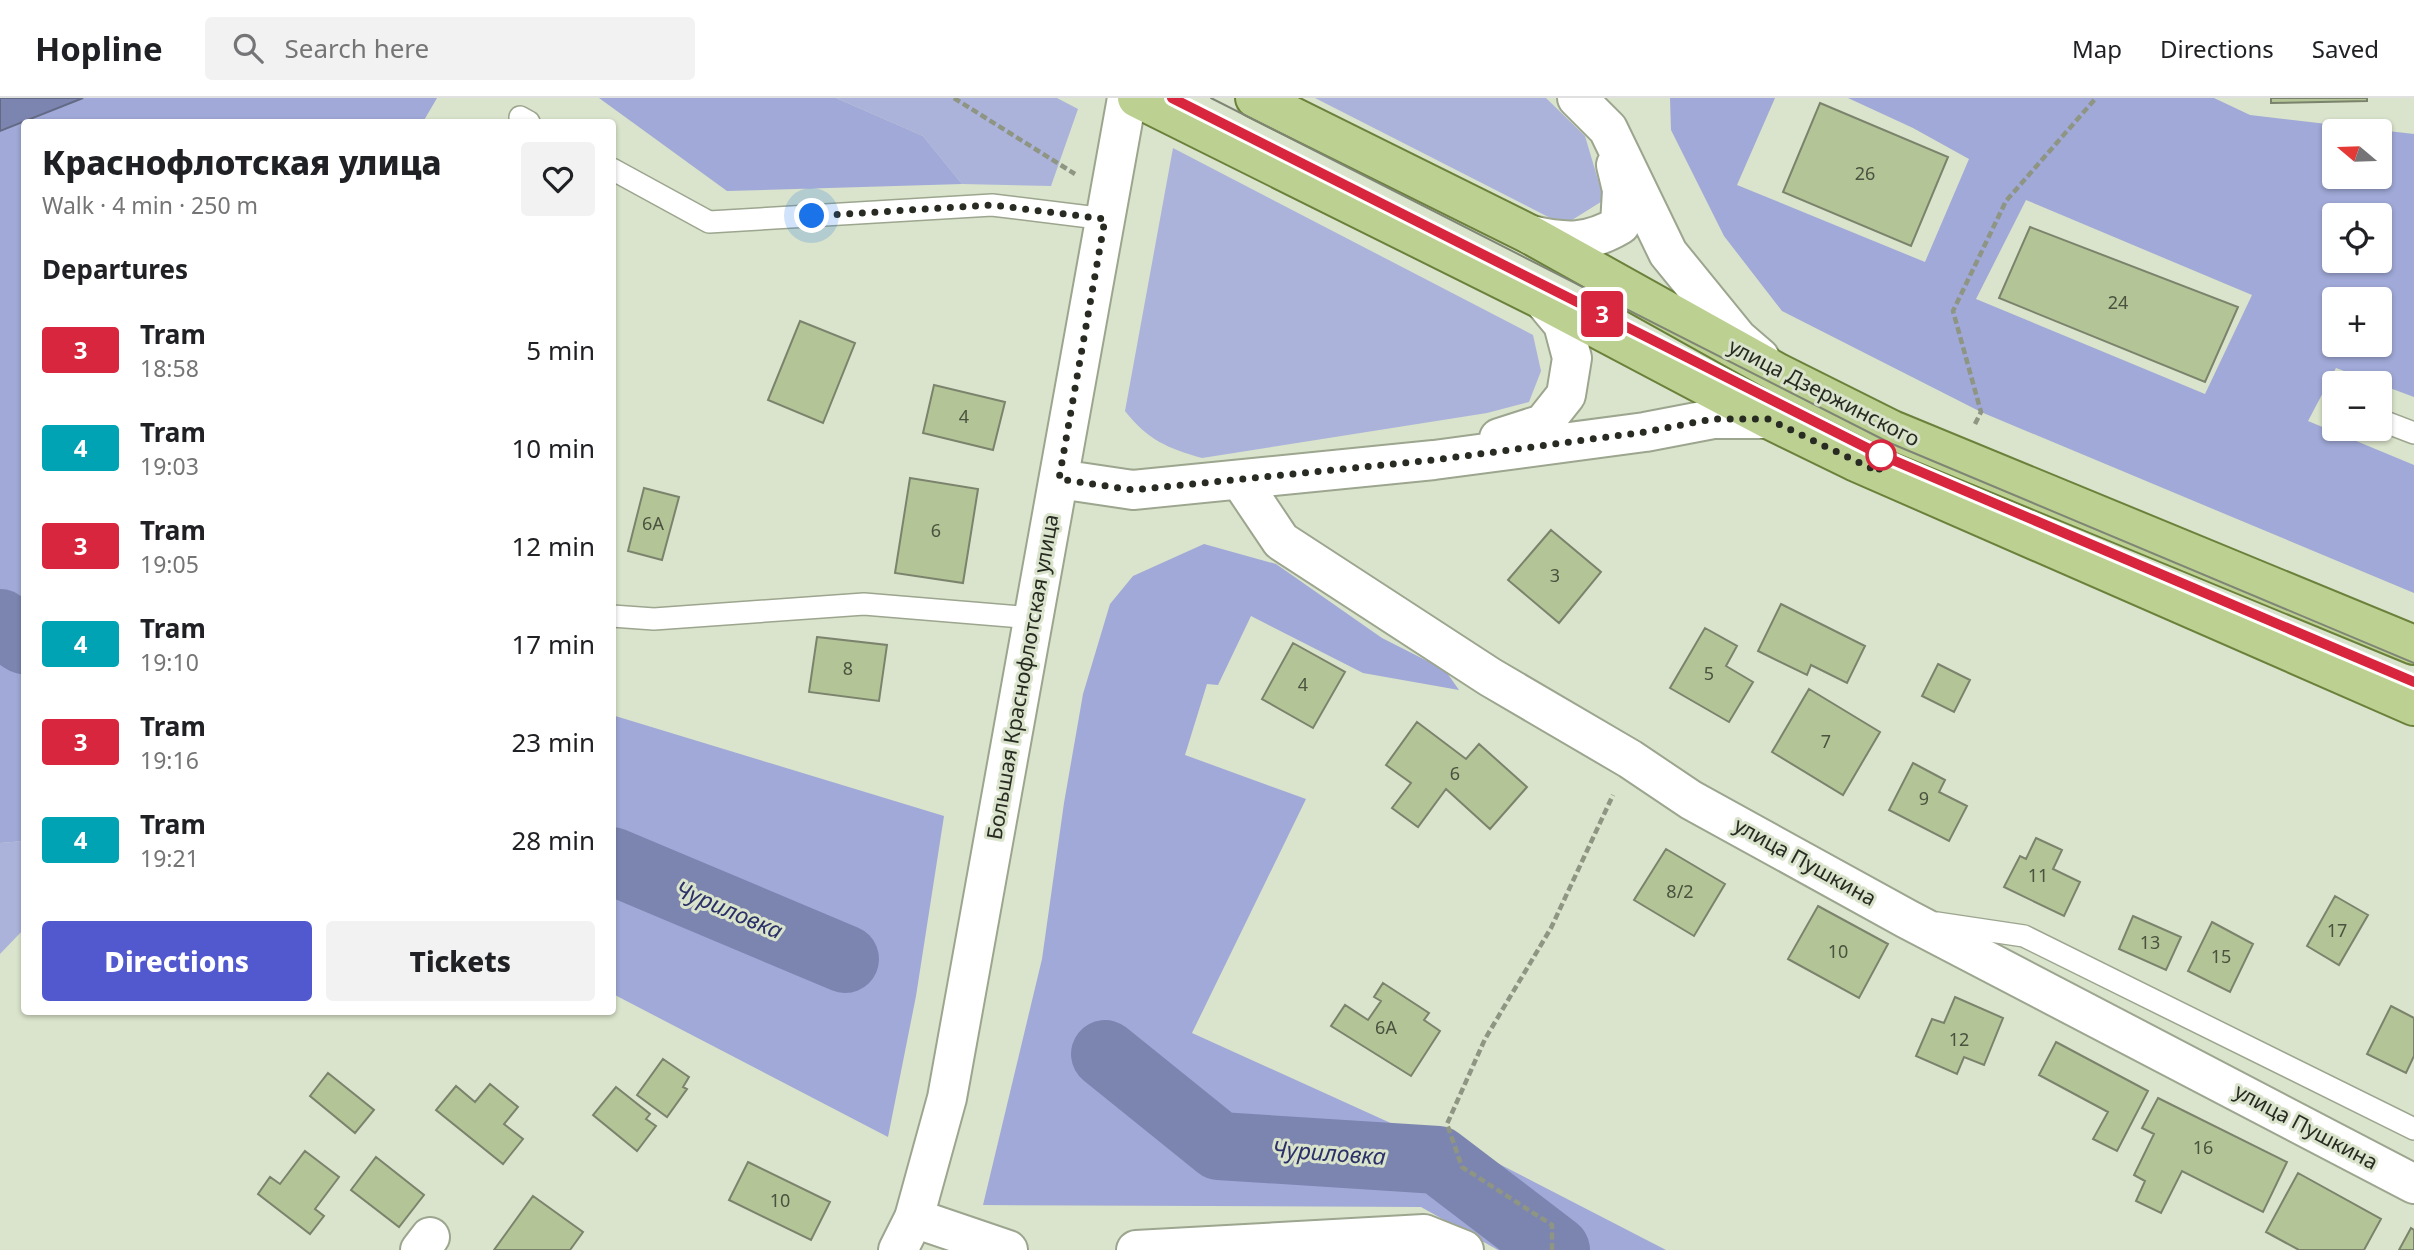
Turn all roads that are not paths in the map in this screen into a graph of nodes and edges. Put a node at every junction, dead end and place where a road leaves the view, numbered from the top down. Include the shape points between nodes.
1 (1127, 98) edge
2 (1137, 98) edge
3 (1255, 98) edge
4 (1577, 98) edge
5 (1608, 129) junction
6 (616, 171) edge
7 (1105, 219) junction
8 (1531, 235) junction
9 (1543, 300) junction
10 (1777, 373) junction
11 (1768, 419) junction
12 (2392, 425) edge
13 (2414, 433) edge
14 (1434, 460) junction
15 (1059, 479) junction
16 (1240, 480) junction
17 (616, 616) edge
18 (1034, 618) junction
19 (2414, 645) edge
20 (2414, 706) edge
21 (1907, 919) junction
22 (2414, 1129) edge
23 (2414, 1184) edge
24 (906, 1234) edge
25 (1008, 1250) edge
26 (1136, 1250) edge
27 (1464, 1250) edge

1 - 7 main road, Большая Краснофлотская улица
2 - 9 main road
3 - 8 main road, улица Дзержинского
4 - 5 main road
5 - 8 main road via 1622,190 1620,225 1602,236 1563,242
5 - 10 main road via 1668,253 1738,339
6 - 7 lane via 709,222 992,205
7 - 15 main road, Большая Краснофлотская улица
8 - 10 main road, улица Дзержинского
9 - 11 main road
9 - 14 main road via 1563,324 1572,358 1566,396 1543,424
10 - 19 main road, улица Дзержинского via 1892,430
11 - 14 main road via 1713,419
11 - 20 main road
12 - 13 lane
14 - 16 main road
15 - 16 main road via 1133,490
15 - 18 main road, Большая Краснофлотская улица
16 - 21 main road, улица Пушкина via 1281,541 1691,800
17 - 18 lane via 654,619 864,604
18 - 24 main road, Большая Краснофлотская улица via 947,1098
21 - 22 lane via 2024,936
21 - 23 main road, улица Пушкина
24 - 25 main road
26 - 27 main road via 1424,1234

